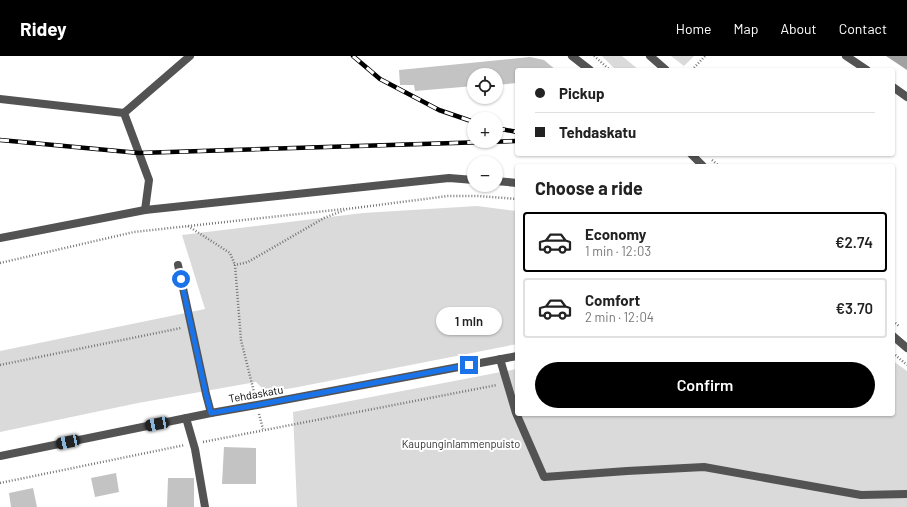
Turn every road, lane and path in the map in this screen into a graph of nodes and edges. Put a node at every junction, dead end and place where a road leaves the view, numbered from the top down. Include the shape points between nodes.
1 (190, 56) edge
2 (572, 56) edge
3 (594, 56) edge
4 (650, 56) edge
5 (705, 56) edge
6 (846, 56) edge
7 (587, 68) edge
8 (608, 68) edge
9 (664, 68) edge
10 (694, 68) edge
11 (864, 68) edge
12 (895, 88) edge
13 (907, 96) edge
14 (0, 99) edge
15 (124, 113) junction
16 (693, 156) edge
17 (702, 164) edge
18 (467, 179) edge
19 (503, 182) edge
20 (515, 183) edge
21 (515, 199) edge
22 (347, 209) junction
23 (145, 210) junction
24 (187, 226) junction
25 (0, 238) edge
26 (0, 263) edge
27 (178, 265) dead end
28 (235, 265) junction
29 (192, 326) junction
30 (895, 338) edge
31 (907, 348) edge
32 (895, 355) edge
33 (515, 356) edge
34 (500, 359) junction
35 (0, 365) edge
36 (907, 365) edge
37 (506, 383) junction
38 (257, 405) junction
39 (515, 410) edge
40 (211, 413) junction
41 (517, 416) edge
42 (186, 418) junction
43 (263, 429) junction
44 (194, 444) junction
45 (0, 456) edge
46 (0, 483) edge
47 (907, 494) edge
48 (204, 507) edge

1 - 15 street
2 - 7 street
3 - 8 path
4 - 9 street
5 - 10 path
6 - 11 street
12 - 13 street
14 - 15 street
15 - 23 street via 148,180
16 - 17 street
18 - 23 street via 449,178
19 - 20 street
21 - 22 path via 448,196
22 - 24 path
22 - 28 path via 324,218 248,262
23 - 25 street
24 - 26 path via 134,232
24 - 28 path via 230,253
27 - 29 street
28 - 38 path via 240,340
29 - 35 path
29 - 40 street
30 - 31 street
32 - 36 path
33 - 34 street, Tehdaskatu
34 - 37 street
34 - 38 street, Tehdaskatu
37 - 39 street
37 - 43 path
38 - 40 street, Tehdaskatu
38 - 43 path
40 - 42 street, Tehdaskatu
41 - 47 street via 544,477 704,467 861,495
42 - 44 street
42 - 45 street, Tehdaskatu
43 - 44 path
44 - 46 path
44 - 48 street

